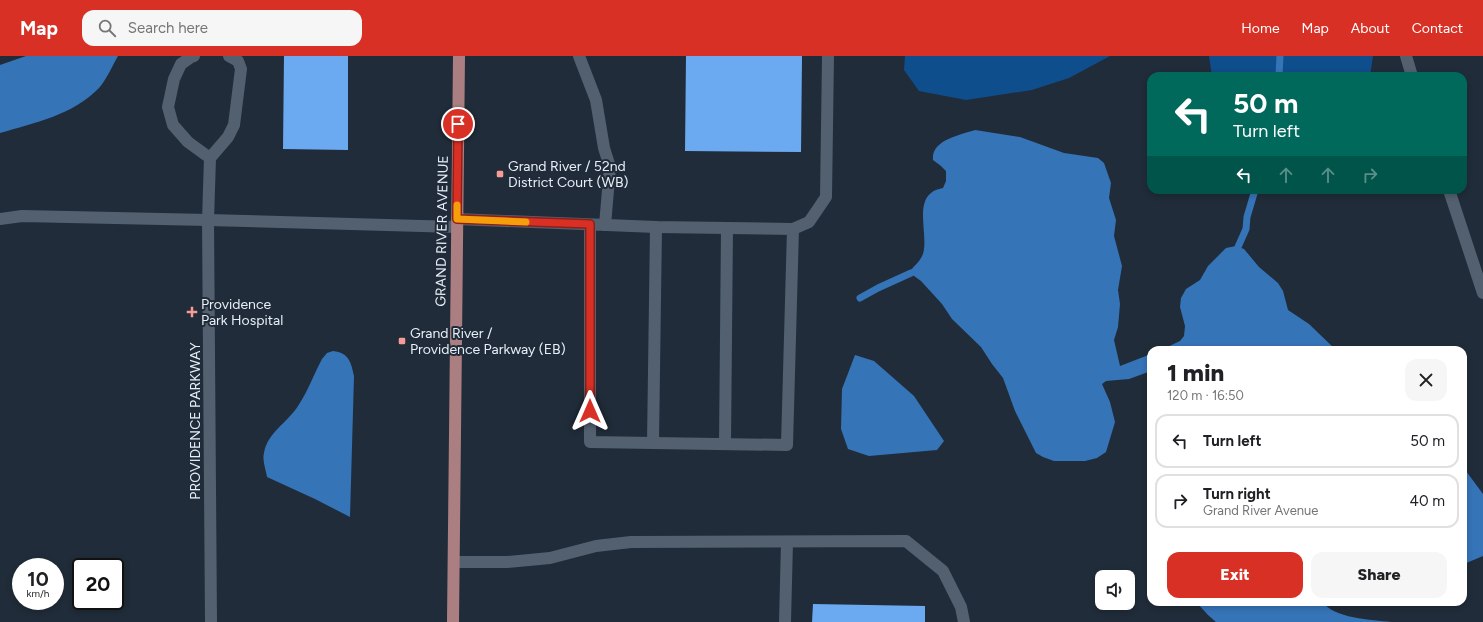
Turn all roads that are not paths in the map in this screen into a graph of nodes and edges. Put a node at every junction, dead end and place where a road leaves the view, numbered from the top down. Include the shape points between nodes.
1 (194, 56) edge
2 (229, 56) edge
3 (459, 56) edge
4 (579, 56) edge
5 (828, 56) edge
6 (1406, 56) edge
7 (1411, 72) edge
8 (210, 158) junction
9 (1450, 194) edge
10 (0, 219) edge
11 (208, 220) junction
12 (457, 223) junction
13 (590, 224) junction
14 (605, 225) junction
15 (656, 227) junction
16 (727, 228) junction
17 (793, 229) junction
18 (1483, 293) edge
19 (653, 443) junction
20 (725, 444) junction
21 (787, 542) junction
22 (454, 562) junction
23 (211, 622) edge
24 (453, 622) edge
25 (785, 622) edge
26 (964, 622) edge

1 - 8 street via 181,64 174,79 168,107 173,125 188,142
2 - 8 street via 238,60 241,69 234,125 228,137
3 - 12 main road, GRAND RIVER AVENUE
4 - 14 street via 596,100 610,167
5 - 17 street via 826,197 809,222
6 - 7 street
8 - 11 street, PROVIDENCE PARKWAY
9 - 18 street
10 - 11 street via 22,216
11 - 12 street
11 - 23 street, PROVIDENCE PARKWAY
12 - 13 street
12 - 22 main road, GRAND RIVER AVENUE
13 - 14 street
13 - 19 street via 590,442
14 - 15 street
15 - 16 street
15 - 19 street
16 - 17 street
16 - 20 street
17 - 20 street via 787,445
19 - 20 street
21 - 22 street via 631,542 596,546 550,558 507,562
21 - 25 street
21 - 26 street via 906,542 943,571 961,607
22 - 24 main road, GRAND RIVER AVENUE

